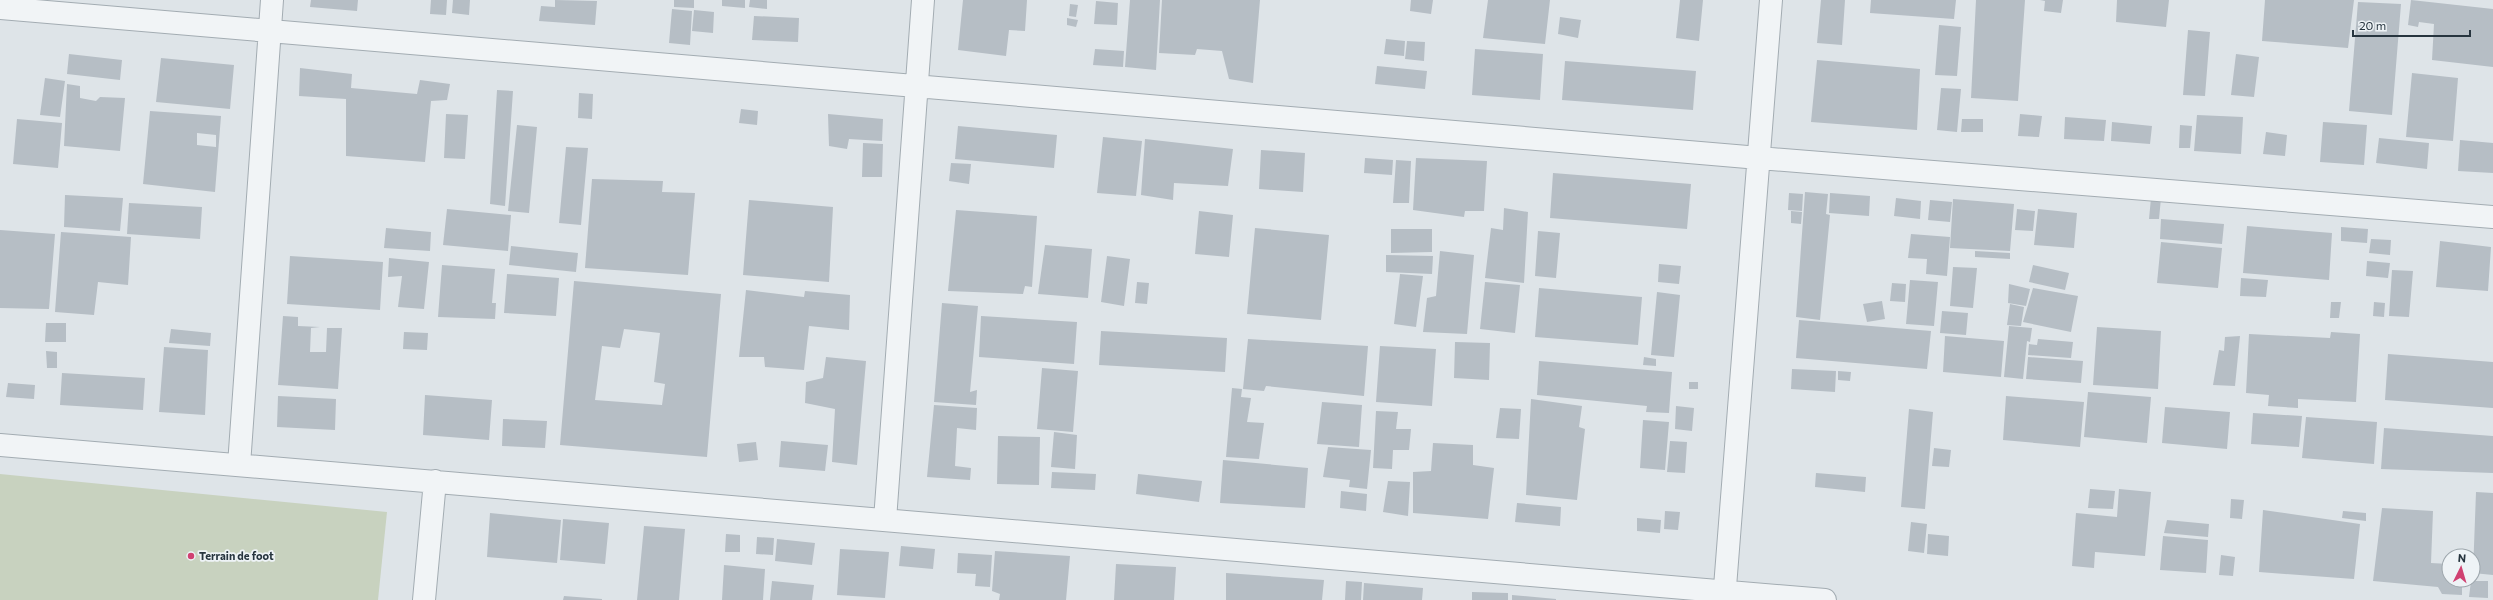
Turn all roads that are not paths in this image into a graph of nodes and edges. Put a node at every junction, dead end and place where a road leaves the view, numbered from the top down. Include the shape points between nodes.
1 (272, 0) edge
2 (923, 0) edge
3 (1772, 0) edge
4 (0, 8) edge
5 (270, 31) junction
6 (917, 87) junction
7 (1759, 158) junction
8 (2493, 217) edge
9 (0, 444) edge
10 (239, 465) junction
11 (435, 481) junction
12 (885, 520) junction
13 (1725, 596) edge
14 (424, 600) edge
15 (1825, 600) edge

1 - 5 street
2 - 6 street
3 - 7 street
4 - 5 street
5 - 6 street
5 - 10 street
6 - 7 street
6 - 12 street
7 - 8 street
7 - 13 street
9 - 10 street
10 - 11 street
11 - 12 street
11 - 14 street
12 - 13 street
13 - 15 street

